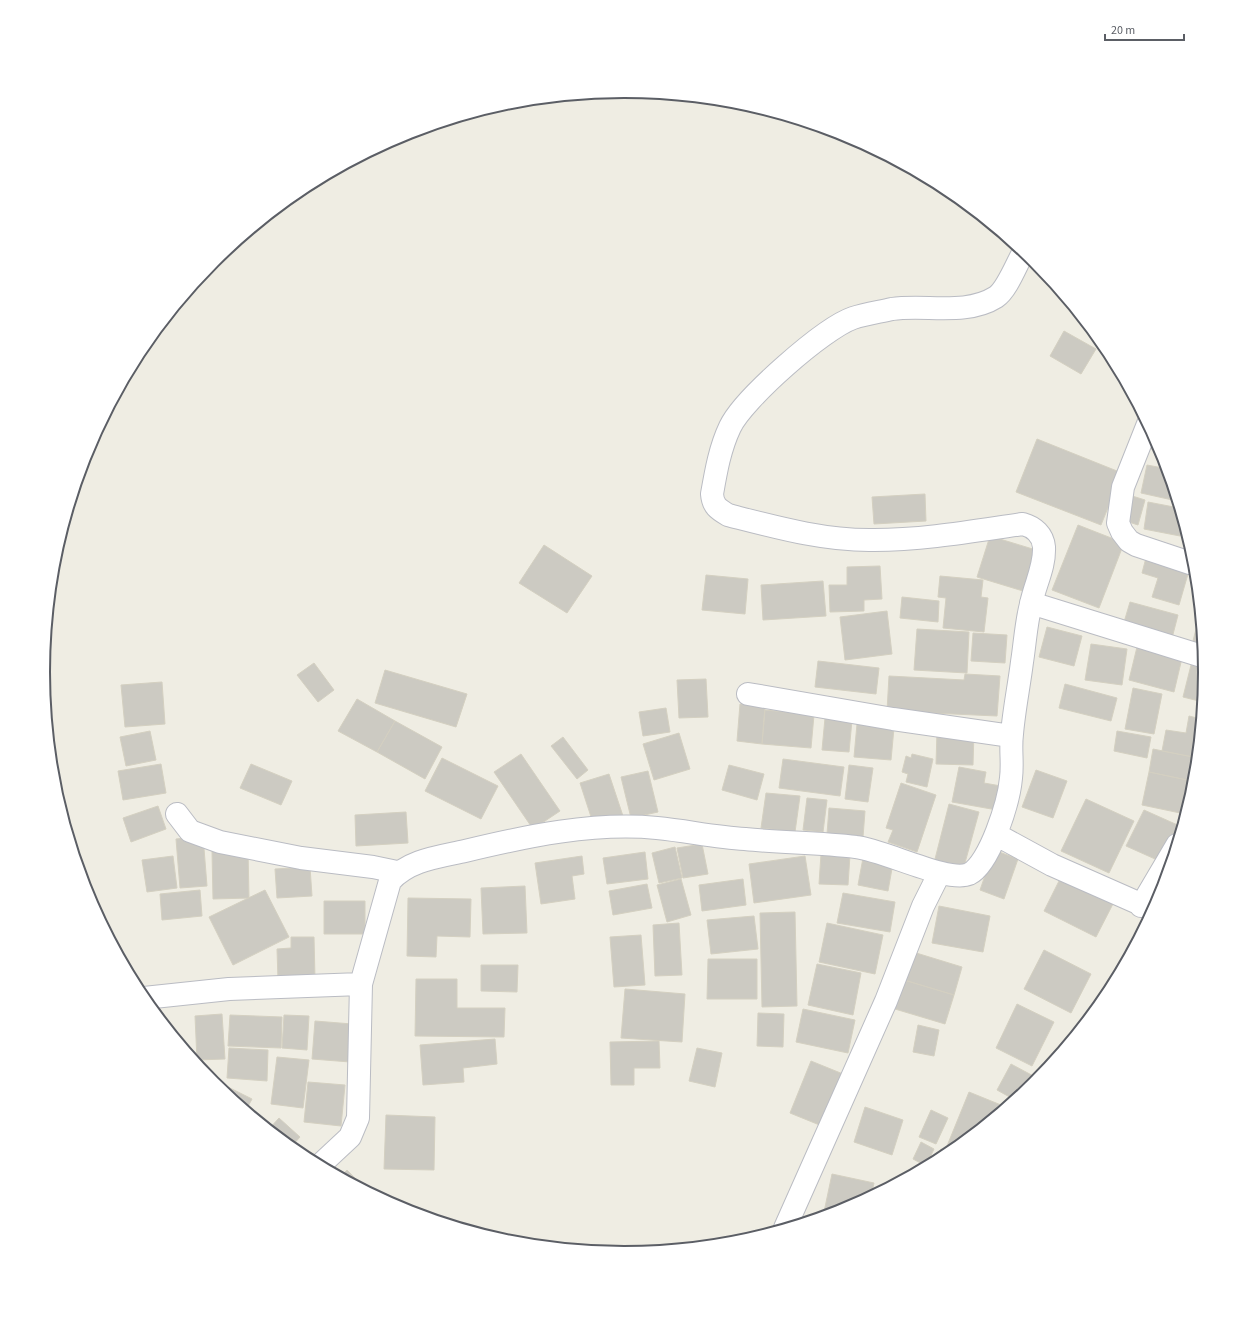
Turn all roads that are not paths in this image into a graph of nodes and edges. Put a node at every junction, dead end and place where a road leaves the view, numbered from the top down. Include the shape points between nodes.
1 (1021, 257) edge
2 (1145, 430) edge
3 (1188, 562) edge
4 (1031, 603) junction
5 (1199, 655) edge
6 (748, 694) dead end
7 (1012, 736) junction
8 (177, 814) dead end
9 (997, 835) junction
10 (397, 872) junction
11 (939, 874) junction
12 (1148, 908) edge
13 (361, 984) junction
14 (151, 997) edge
15 (324, 1162) edge
16 (787, 1223) edge

1 - 4 street via 1002,291 997,297 987,301 970,307 893,309 853,318 827,332 762,388 731,426 721,449 712,494 718,509 728,514 802,534 874,540 952,534 1023,524 1033,527 1044,545 1043,565
2 - 3 street via 1123,487 1118,523 1129,541 1136,545
4 - 5 street
4 - 7 street
6 - 7 street
7 - 9 street via 1012,778
8 - 10 street via 190,831 220,842 301,858 373,866
9 - 11 street via 979,865 971,873 962,876
9 - 12 street via 1052,865
10 - 11 street via 413,863 506,841 555,832 613,827 656,828 744,839 858,847 883,852
10 - 13 street via 384,896
11 - 16 street via 923,906 886,1001
13 - 14 street via 229,989
13 - 15 street via 358,1118 350,1137

